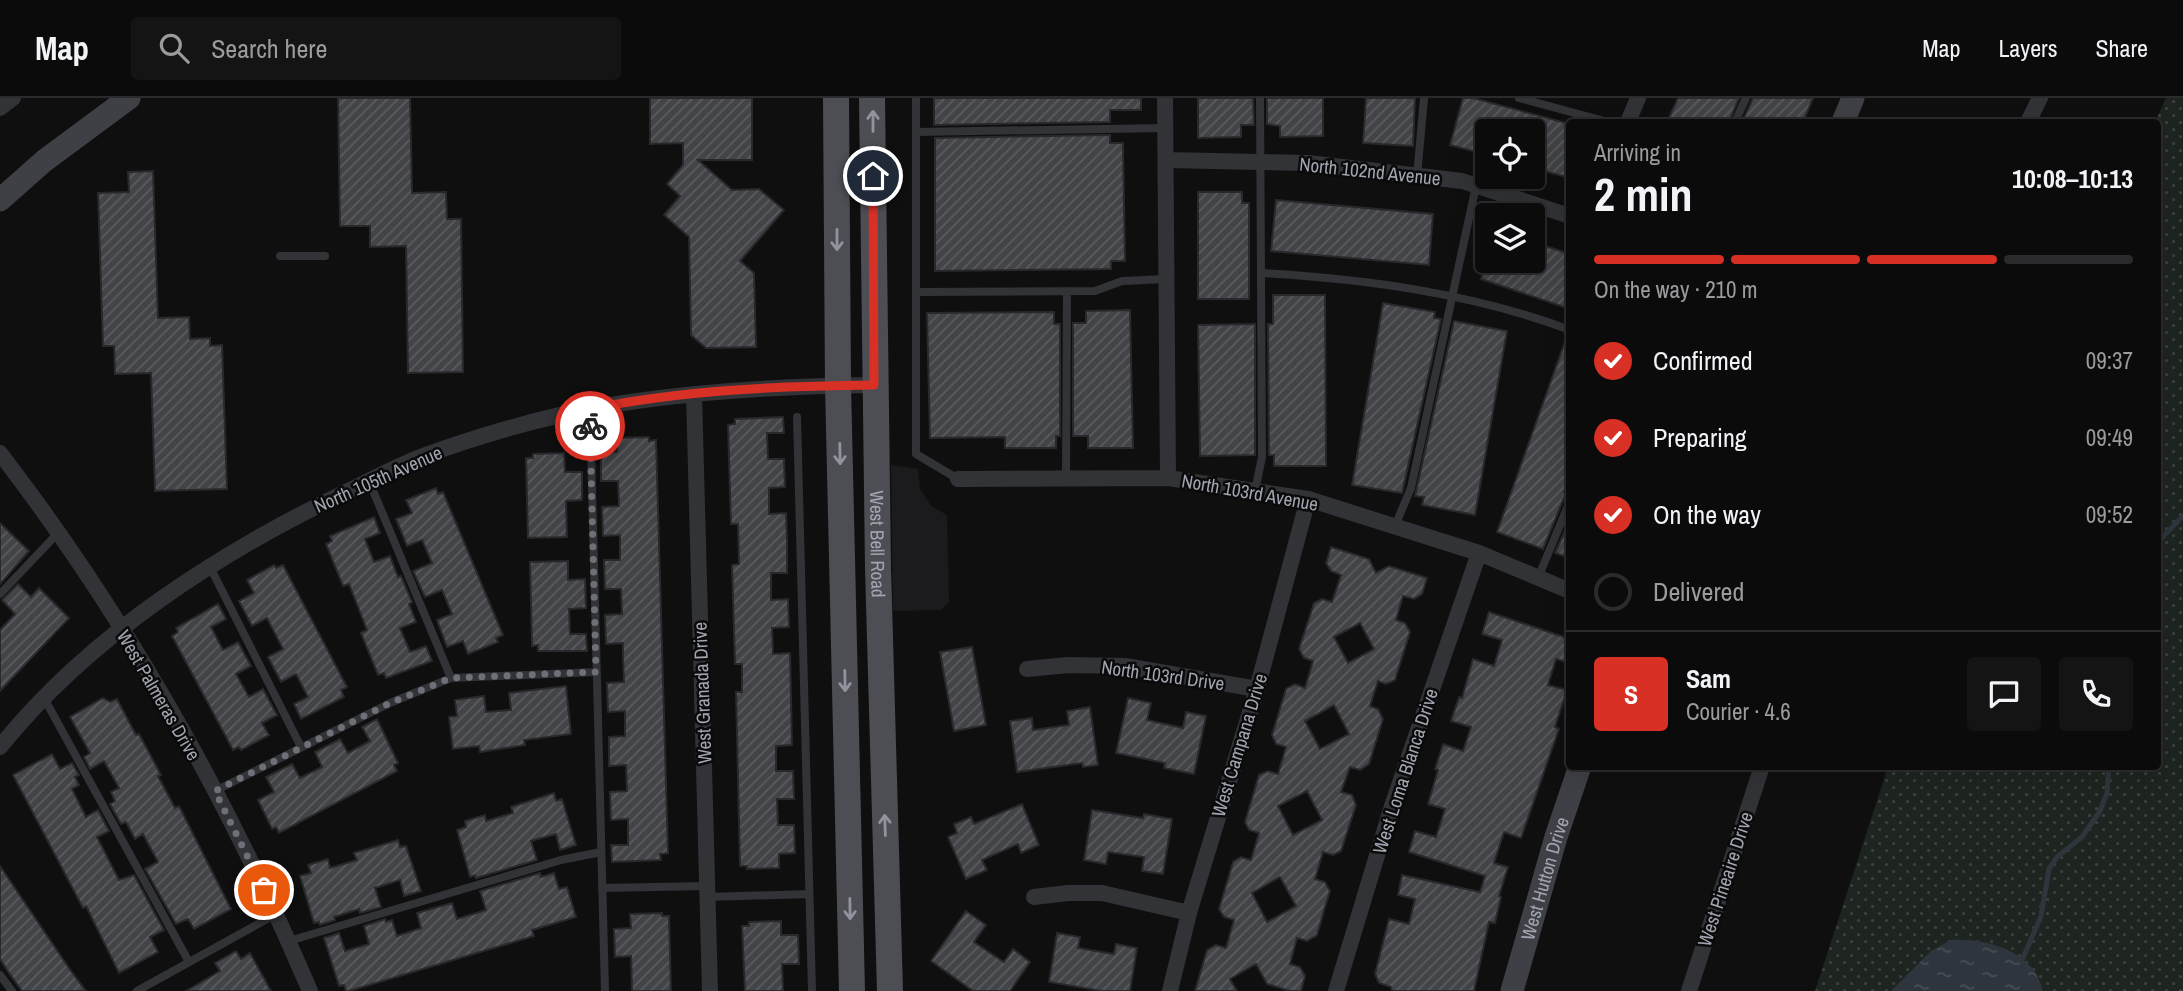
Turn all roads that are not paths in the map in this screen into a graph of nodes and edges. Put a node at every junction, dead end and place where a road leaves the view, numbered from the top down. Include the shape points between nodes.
1 (13, 98) edge
2 (836, 98) edge
3 (873, 98) edge
4 (916, 98) edge
5 (1165, 98) edge
6 (1259, 98) edge
7 (1424, 98) edge
8 (1520, 98) edge
9 (1638, 98) edge
10 (1746, 98) edge
11 (1853, 98) edge
12 (2040, 98) edge
13 (118, 102) edge
14 (0, 108) edge
15 (1597, 119) edge
16 (1629, 119) edge
17 (1736, 119) edge
18 (1844, 119) edge
19 (2030, 119) edge
20 (1165, 128) junction
21 (916, 132) junction
22 (1166, 160) junction
23 (1261, 162) junction
24 (1417, 176) junction
25 (1475, 185) edge
26 (1475, 189) edge
27 (1489, 189) edge
28 (0, 200) edge
29 (1566, 214) edge
30 (280, 256) dead end
31 (326, 256) dead end
32 (1261, 273) junction
33 (1166, 279) junction
34 (1067, 291) junction
35 (916, 292) junction
36 (1452, 296) junction
37 (1566, 328) edge
38 (838, 385) junction
39 (874, 385) junction
40 (694, 394) junction
41 (590, 409) junction
42 (797, 418) dead end
43 (0, 453) edge
44 (1066, 478) junction
45 (1167, 478) junction
46 (958, 479) joint
47 (369, 481) junction
48 (1255, 491) junction
49 (1308, 499) junction
50 (1566, 511) edge
51 (1395, 526) junction
52 (58, 533) junction
53 (1479, 553) junction
54 (210, 567) junction
55 (1538, 578) junction
56 (1566, 590) edge
57 (0, 594) edge
58 (121, 628) junction
59 (1027, 669) dead end
60 (596, 672) junction
61 (451, 678) junction
62 (1256, 689) junction
63 (44, 698) junction
64 (3, 736) edge
65 (302, 747) junction
66 (1579, 770) edge
67 (1761, 770) edge
68 (215, 791) junction
69 (601, 852) junction
70 (602, 888) junction
71 (707, 891) junction
72 (809, 894) junction
73 (1034, 897) dead end
74 (1189, 913) junction
75 (276, 914) junction
76 (289, 941) junction
77 (189, 962) junction
78 (0, 975) edge
79 (12, 991) edge
80 (137, 991) edge
81 (310, 991) edge
82 (605, 991) edge
83 (710, 991) edge
84 (812, 991) edge
85 (852, 991) edge
86 (890, 991) edge
87 (1170, 991) edge
88 (1336, 991) edge
89 (1512, 991) edge
90 (1689, 991) edge

1 - 14 street
2 -> 38 main road, West Bell Road
39 -> 3 main road, West Bell Road
4 - 21 lane
5 - 20 street
6 - 23 lane
7 - 24 lane
8 - 15 lane
9 - 16 street
10 - 17 lane
11 - 18 street
12 - 19 street
13 - 28 street
20 - 21 lane
20 - 22 street
21 - 35 lane
22 - 23 street, North 102nd Avenue
22 - 33 street
23 - 24 street, North 102nd Avenue
23 - 32 lane
24 - 25 street, North 102nd Avenue
26 - 36 lane
27 - 29 street, North 102nd Avenue
30 - 31 lane
32 - 36 lane via 1332,277
32 - 48 lane via 1262,457
33 - 34 lane
33 - 45 street
34 - 35 lane
34 - 44 lane
35 - 46 lane via 916,454
36 - 37 lane via 1526,313
36 - 51 lane via 1411,488
38 - 39 street, North 105th Avenue
38 - 40 street, North 105th Avenue
38 -> 85 main road, West Bell Road
86 -> 39 main road, West Bell Road
40 - 41 street, North 105th Avenue
40 - 71 street, West Granada Drive
41 - 47 street, North 105th Avenue via 422,456
41 - 60 lane
42 - 72 lane
43 - 52 street, West Palmeras Drive
44 - 45 street, North 103rd Avenue
44 - 46 street, North 103rd Avenue
45 - 48 street, North 103rd Avenue
47 - 54 street, North 105th Avenue
47 - 61 lane
48 - 49 street, North 103rd Avenue
49 - 51 street, North 103rd Avenue
49 - 62 street, West Campana Drive
50 - 55 lane
51 - 53 street, North 103rd Avenue
52 - 57 lane
52 - 58 street, West Palmeras Drive
53 - 55 street, North 103rd Avenue
53 - 88 street, West Loma Blanca Drive via 1392,806
54 - 58 street, North 105th Avenue
54 - 65 lane
55 - 56 street, North 103rd Avenue
58 - 63 street, North 105th Avenue
58 - 68 street, West Palmeras Drive
59 - 62 street, North 103rd Drive via 1125,666
60 - 61 lane
60 - 69 lane
61 - 65 lane
62 - 74 street, West Campana Drive
63 - 64 street, North 105th Avenue
63 - 77 lane
65 - 68 lane
66 - 89 street, West Hutton Drive
67 - 90 street, West Pineaire Drive
68 - 75 street, West Palmeras Drive
69 - 70 lane
69 - 76 lane
70 - 71 lane
70 - 82 lane
71 - 72 lane
71 - 83 street, West Granada Drive
72 - 84 lane
73 - 74 street via 1102,893
74 - 87 street, West Campana Drive
75 - 76 street, West Palmeras Drive
75 - 77 lane
76 - 81 street, West Palmeras Drive
77 - 80 lane
78 - 79 lane

